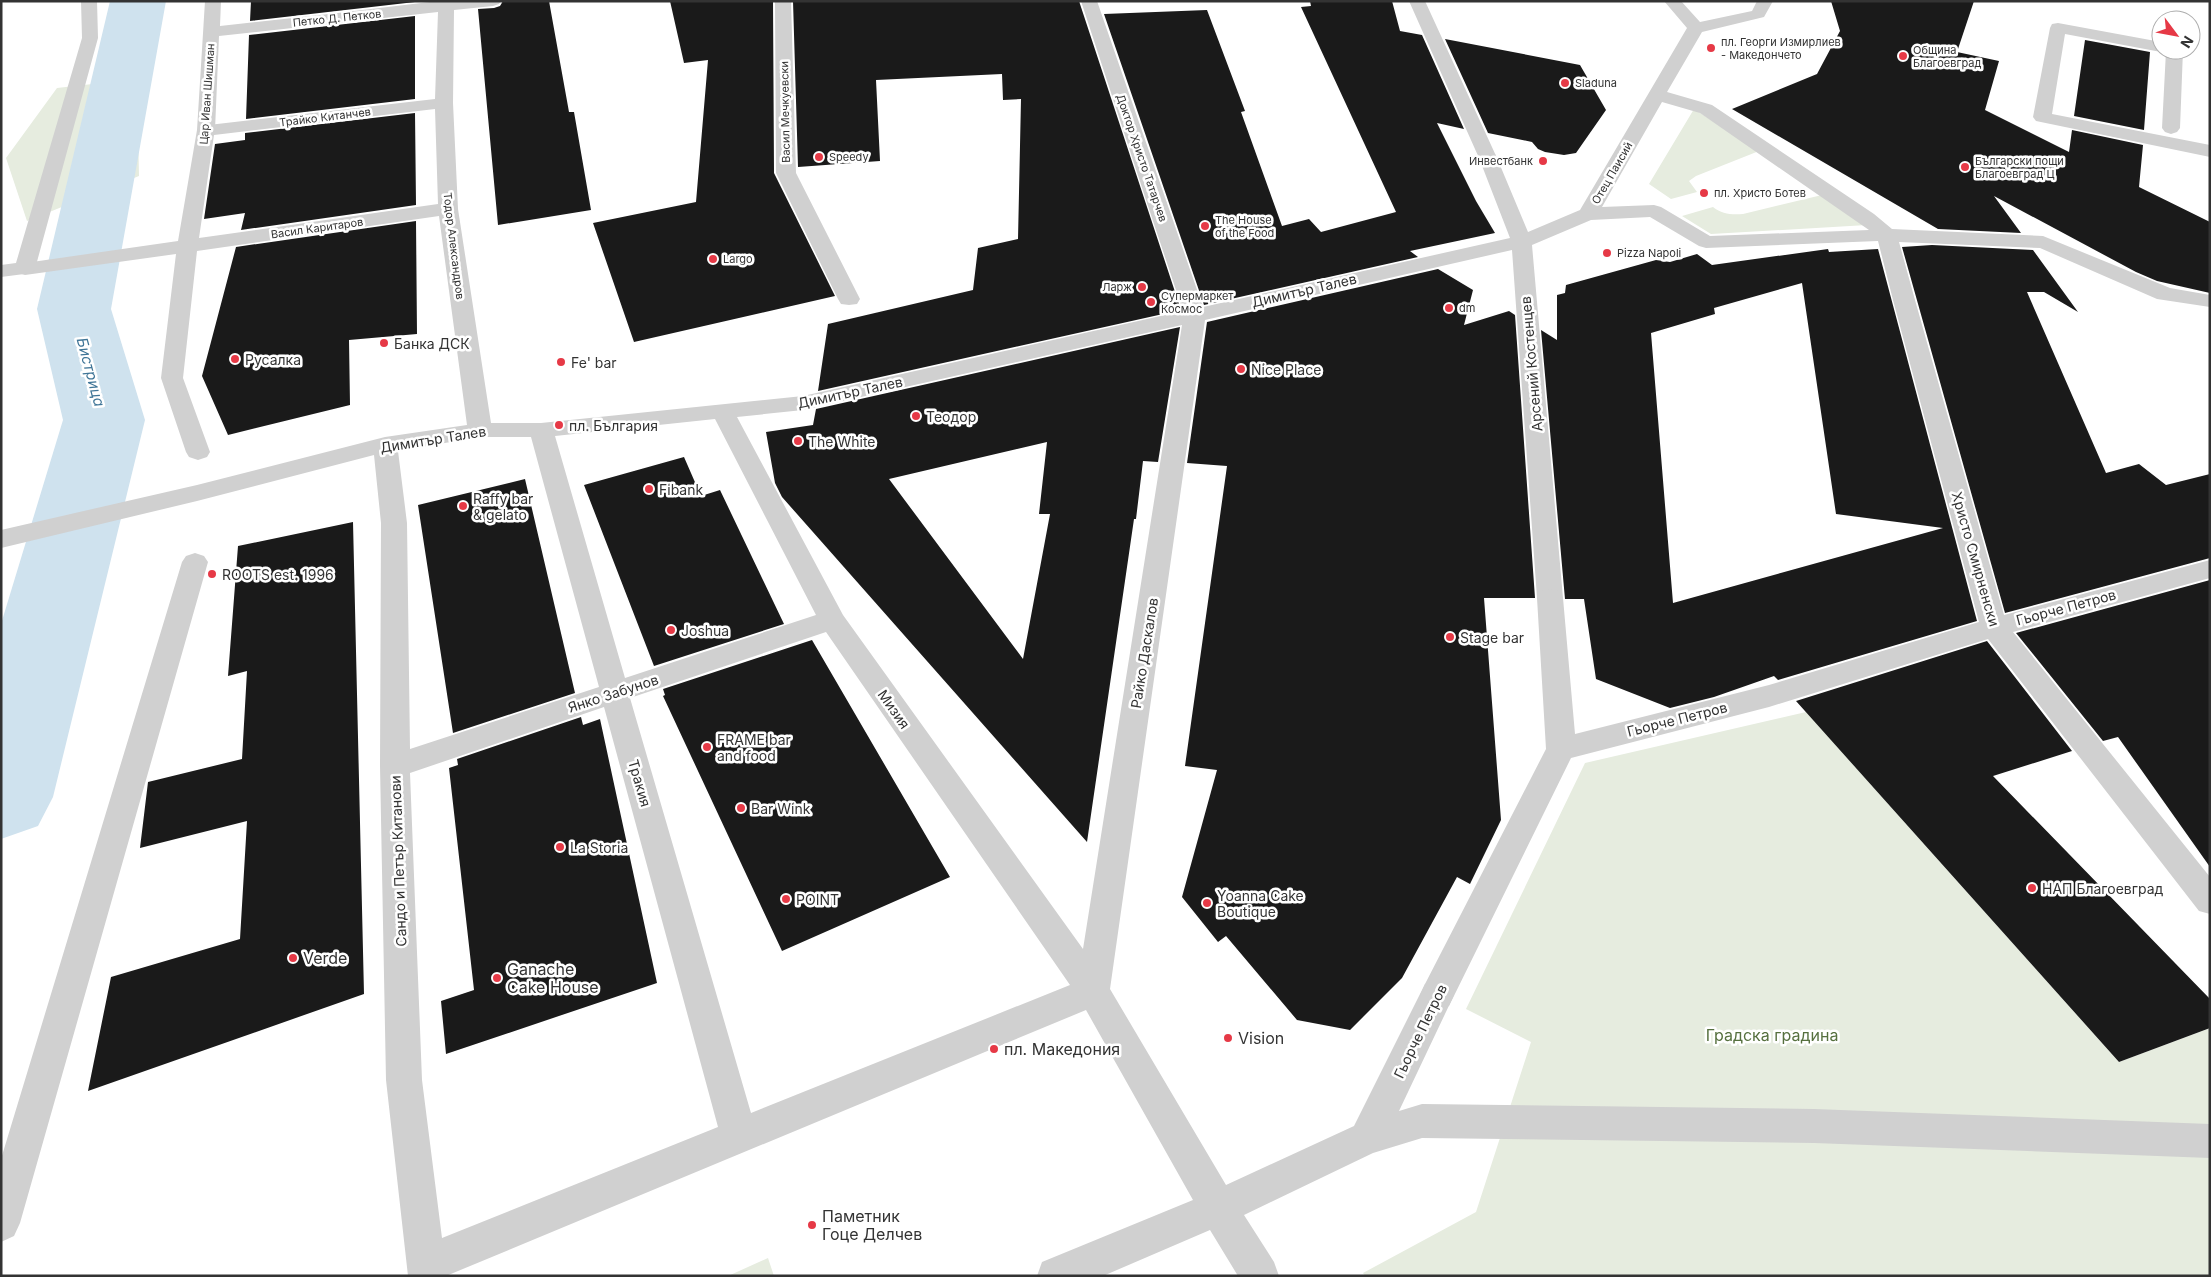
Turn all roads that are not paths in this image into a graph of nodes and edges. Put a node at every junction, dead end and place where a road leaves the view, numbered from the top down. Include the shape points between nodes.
1 (89, 1) edge
2 (213, 1) edge
3 (493, 1) edge
4 (783, 1) edge
5 (1089, 1) edge
6 (1417, 1) edge
7 (1672, 1) edge
8 (1765, 1) edge
9 (445, 4) edge
10 (1696, 28) junction
11 (211, 32) junction
12 (2151, 45) edge
13 (2174, 60) edge
14 (1657, 95) junction
15 (444, 103) junction
16 (2171, 128) dead end
17 (206, 130) junction
18 (2210, 151) edge
19 (448, 209) junction
20 (1588, 214) junction
21 (1887, 235) junction
22 (1522, 242) junction
23 (187, 246) junction
24 (25, 268) junction
25 (1, 271) edge
26 (849, 299) dead end
27 (2210, 301) edge
28 (1195, 314) junction
29 (722, 410) junction
30 (480, 430) junction
31 (541, 430) junction
32 (385, 445) junction
33 (198, 452) dead end
34 (1, 539) edge
35 (195, 562) dead end
36 (2210, 569) edge
37 (832, 620) junction
38 (1994, 627) junction
39 (615, 692) junction
40 (1561, 749) junction
41 (395, 766) junction
42 (2210, 901) edge
43 (1093, 991) junction
44 (739, 1136) junction
45 (1367, 1138) junction
46 (2210, 1140) edge
47 (1218, 1208) junction
48 (1, 1223) edge
49 (426, 1270) edge
50 (1056, 1276) edge
51 (1260, 1276) edge

1 - 24 street via 90,38
2 - 11 street, Цар Иван Шишман
3 - 9 street, Петко Д. Петков
4 - 26 street, Васил Мечкуевски via 786,173
5 - 28 street, Доктор Христо Татарчев
6 - 22 street, Арсений Костенцев
7 - 10 street
8 - 10 street via 1758,14
9 - 11 street, Петко Д. Петков
9 - 15 street, Тодор Александров
10 - 14 street, Отец Паисий
11 - 17 street, Цар Иван Шишман
12 - 18 street via 2058,28 2042,118
13 - 16 street
14 - 20 street, Отец Паисий
14 - 21 street via 1706,109 1867,218
15 - 17 street, Трайко Китанчев
15 - 19 street, Тодор Александров
17 - 23 street, Цар Иван Шишман
19 - 23 street, Васил Каритаров
19 - 30 street, Тодор Александров
20 - 21 street via 1654,211 1706,242
20 - 22 street, Отец Паисий
21 - 27 street via 2043,242 2165,294
21 - 38 street, Христо Смирненски
22 - 28 street, Димитър Талев
22 - 40 street, Арсений Костенцев
23 - 24 street, Васил Каритаров
23 - 33 street, Цар Иван Шишман via 172,378
24 - 25 street, Васил Каритаров
28 - 29 street, Димитър Талев via 803,403
28 - 43 street, Райко Даскалов
29 - 31 street, Димитър Талев
29 - 37 street, Мизия
30 - 31 street, Димитър Талев
30 - 32 street, Димитър Талев
31 - 39 street, Тракия
32 - 34 street, Димитър Талев
32 - 41 street, Сандо и Петър Китанови via 394,523
35 - 48 street
36 - 38 street, Гьорче Петров
37 - 39 street, Янко Забунов
37 - 43 street, Мизия
38 - 40 street, Гьорче Петров via 1769,696
38 - 42 street, Христо Смирненски
39 - 41 street, Янко Забунов
39 - 44 street, Тракия
40 - 45 street, Гьорче Петров
41 - 49 street, Сандо и Петър Китанови via 404,1080
43 - 44 street
43 - 47 street, Мизия
44 - 49 street
45 - 46 street via 1422,1121 1814,1126
45 - 47 street
47 - 50 street
47 - 51 street, Мизия

